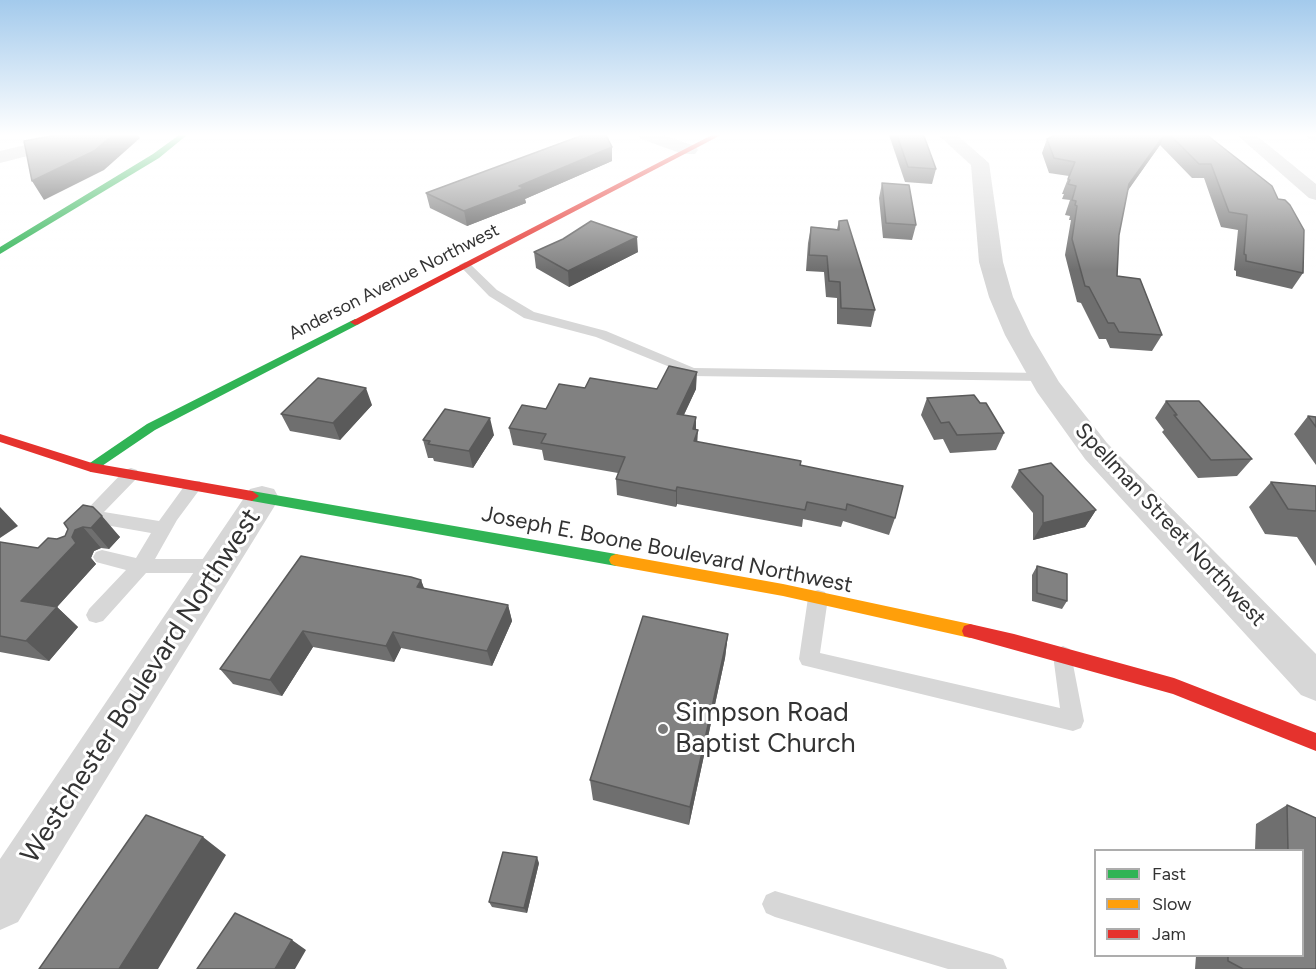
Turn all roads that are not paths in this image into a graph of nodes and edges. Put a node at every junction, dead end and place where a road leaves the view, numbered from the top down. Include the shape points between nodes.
1 (116, 180) edge
2 (631, 180) edge
3 (983, 180) edge
4 (1300, 180) edge
5 (1316, 194) edge
6 (0, 251) edge
7 (465, 266) junction
8 (1042, 377) junction
9 (0, 438) edge
10 (91, 467) junction
11 (131, 474) junction
12 (194, 485) junction
13 (262, 498) junction
14 (90, 516) junction
15 (163, 528) junction
16 (68, 540) edge
17 (102, 557) dead end
18 (141, 566) junction
19 (218, 566) junction
20 (818, 598) junction
21 (96, 615) dead end
22 (1063, 655) junction
23 (1316, 682) edge
24 (1316, 742) edge
25 (0, 904) edge
26 (775, 904) dead end
27 (993, 969) edge

1 - 6 main road
2 - 7 main road, Anderson Avenue Northwest
3 - 8 street, Spellman Street Northwest via 991,262 998,288
4 - 5 street
7 - 8 lane via 493,294 529,315 601,334 692,372
7 - 10 main road, Anderson Avenue Northwest via 151,427
8 - 23 street, Spellman Street Northwest via 1096,451
9 - 10 main road, Joseph E. Boone Boulevard Northwest
10 - 11 main road, Joseph E. Boone Boulevard Northwest
11 - 12 main road, Joseph E. Boone Boulevard Northwest
11 - 14 lane
12 - 13 main road, Joseph E. Boone Boulevard Northwest
12 - 15 lane
13 - 19 street, Westchester Boulevard Northwest
13 - 20 main road, Joseph E. Boone Boulevard Northwest
14 - 15 lane
14 - 16 lane
15 - 18 lane
17 - 18 lane
18 - 19 lane
18 - 21 lane
19 - 25 street, Westchester Boulevard Northwest
20 - 22 main road, Joseph E. Boone Boulevard Northwest
20 - 22 lane via 809,659 1073,721
22 - 24 main road, Joseph E. Boone Boulevard Northwest via 1174,686
26 - 27 lane

